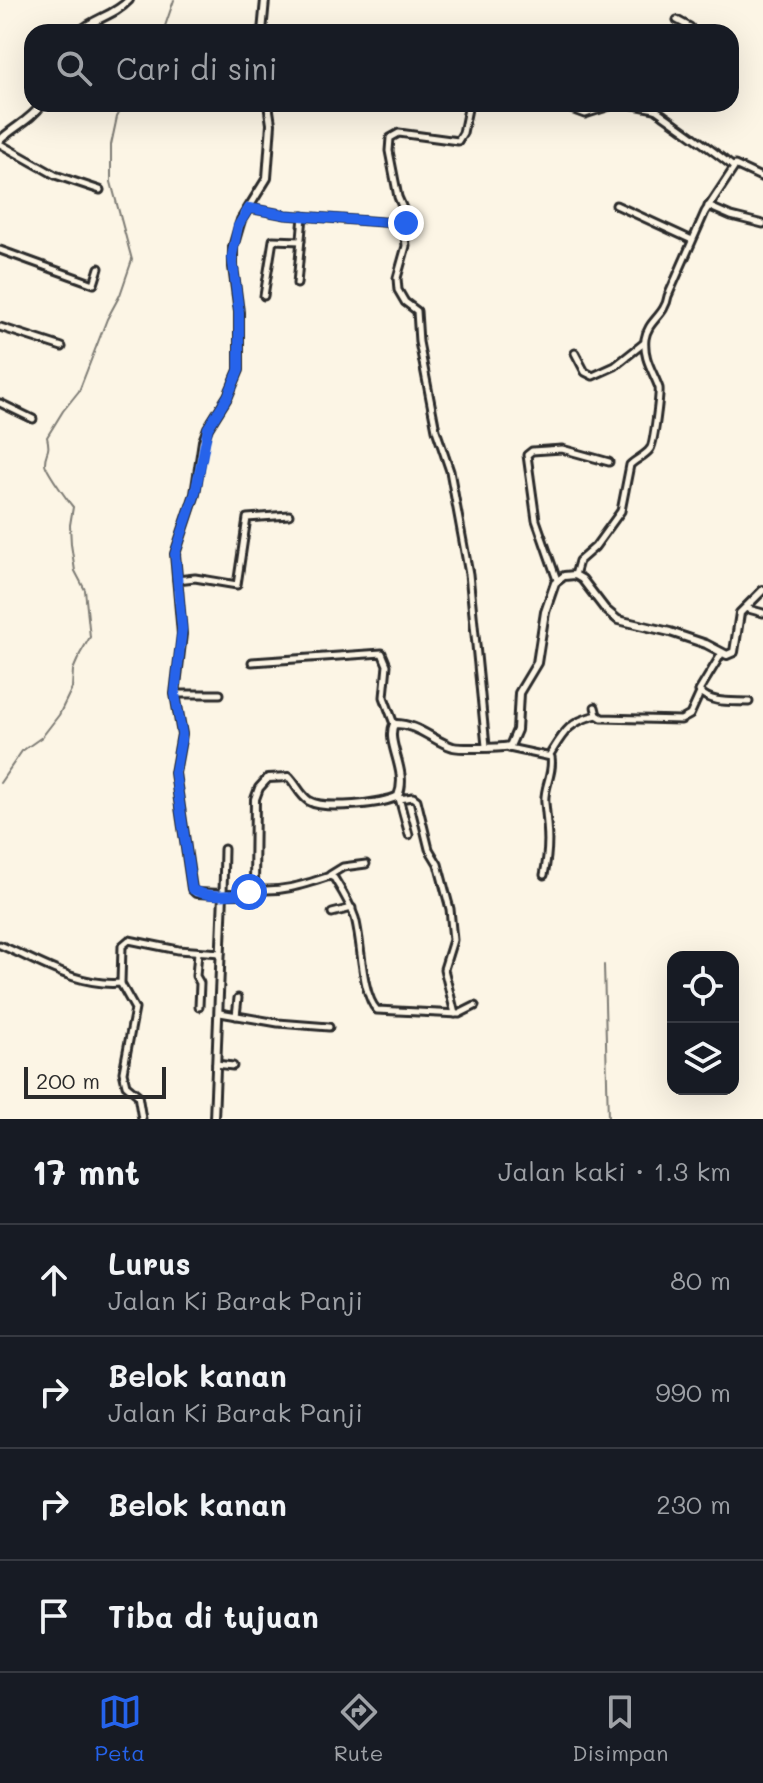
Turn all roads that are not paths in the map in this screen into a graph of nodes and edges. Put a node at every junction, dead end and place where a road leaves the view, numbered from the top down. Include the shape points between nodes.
1 (129, 0) edge
2 (265, 0) edge
3 (677, 20) dead end
4 (89, 24) edge
5 (263, 24) edge
6 (684, 24) edge
7 (35, 112) edge
8 (269, 112) edge
9 (467, 112) edge
10 (659, 112) edge
11 (0, 142) edge
12 (734, 165) junction
13 (763, 178) edge
14 (100, 190) dead end
15 (616, 205) dead end
16 (708, 206) junction
17 (249, 208) junction
18 (303, 216) junction
19 (763, 224) edge
20 (404, 226) junction
21 (692, 240) junction
22 (301, 241) junction
23 (0, 250) edge
24 (99, 268) dead end
25 (297, 284) dead end
26 (264, 296) dead end
27 (0, 327) edge
28 (645, 343) junction
29 (62, 347) dead end
30 (575, 353) dead end
31 (0, 403) edge
32 (33, 419) dead end
33 (609, 462) dead end
34 (289, 515) dead end
35 (575, 575) junction
36 (176, 580) junction
37 (557, 580) junction
38 (763, 590) edge
39 (744, 607) junction
40 (763, 613) edge
41 (722, 653) junction
42 (252, 662) dead end
43 (700, 693) junction
44 (175, 694) junction
45 (220, 694) dead end
46 (749, 702) dead end
47 (595, 707) dead end
48 (597, 715) junction
49 (394, 724) junction
50 (486, 746) junction
51 (509, 748) junction
52 (549, 756) junction
53 (398, 797) junction
54 (409, 835) dead end
55 (224, 849) dead end
56 (366, 864) dead end
57 (544, 875) dead end
58 (330, 876) junction
59 (252, 889) junction
60 (223, 894) junction
61 (352, 908) junction
62 (332, 913) dead end
63 (0, 945) edge
64 (198, 952) junction
65 (221, 953) junction
66 (121, 983) junction
67 (238, 998) dead end
68 (475, 1006) dead end
69 (199, 1007) dead end
70 (220, 1013) junction
71 (455, 1014) junction
72 (236, 1016) junction
73 (329, 1027) dead end
74 (216, 1064) junction
75 (233, 1066) dead end
76 (142, 1119) edge
77 (214, 1119) edge

1 - 4 street
2 - 5 street
3 - 6 street
7 - 11 street
8 - 17 street via 267,178
9 - 20 street via 458,141 399,133 390,138 398,197 408,220
10 - 12 street
11 - 14 street via 44,170
12 - 13 street
12 - 16 street
15 - 21 street
16 - 19 street
16 - 21 street
17 - 18 street
17 - 36 street via 238,226 232,256 239,370 203,441 195,494 175,554
18 - 20 street
18 - 22 street
20 - 50 street via 398,290 417,311 436,430 453,484 474,604
21 - 28 street via 666,308 648,327
22 - 25 street
22 - 26 street via 273,240
23 - 24 street via 94,284
27 - 29 street
28 - 30 street via 593,376
28 - 35 street via 659,390 654,443 630,465 621,511 579,561
31 - 32 street
33 - 37 street via 562,449 527,455 534,513
34 - 36 street via 247,518 237,585
35 - 37 street
35 - 41 street via 614,618
36 - 44 street via 182,634
37 - 51 street via 545,612 536,667 519,693 517,730
38 - 39 street
39 - 40 street
39 - 41 street via 734,652
41 - 43 street via 699,686
42 - 49 street via 382,653 387,665 384,697
43 - 46 street via 719,701
43 - 48 street via 685,719
44 - 45 street
44 - 60 street via 182,734 175,773 192,889
47 - 48 street
48 - 52 street via 572,724
49 - 50 street via 454,747
49 - 53 street via 391,732 401,772
50 - 51 street
51 - 52 street
52 - 57 street via 545,801 550,836
53 - 54 street
53 - 59 street via 320,805 306,799 289,777 268,778 255,799
53 - 71 street via 417,800 429,849 445,884 453,931 444,969
55 - 60 street
56 - 58 street via 343,867
58 - 59 street via 290,888
58 - 61 street
59 - 60 street
60 - 65 street
61 - 62 street
61 - 71 street via 375,1009
63 - 66 street via 88,982
64 - 65 street
64 - 66 street via 129,940 122,946
64 - 69 street
65 - 70 street
66 - 76 street via 135,1009 123,1072 126,1085 138,1095
67 - 72 street
68 - 71 street
70 - 72 street
70 - 74 street
72 - 73 street
74 - 75 street
74 - 77 street

